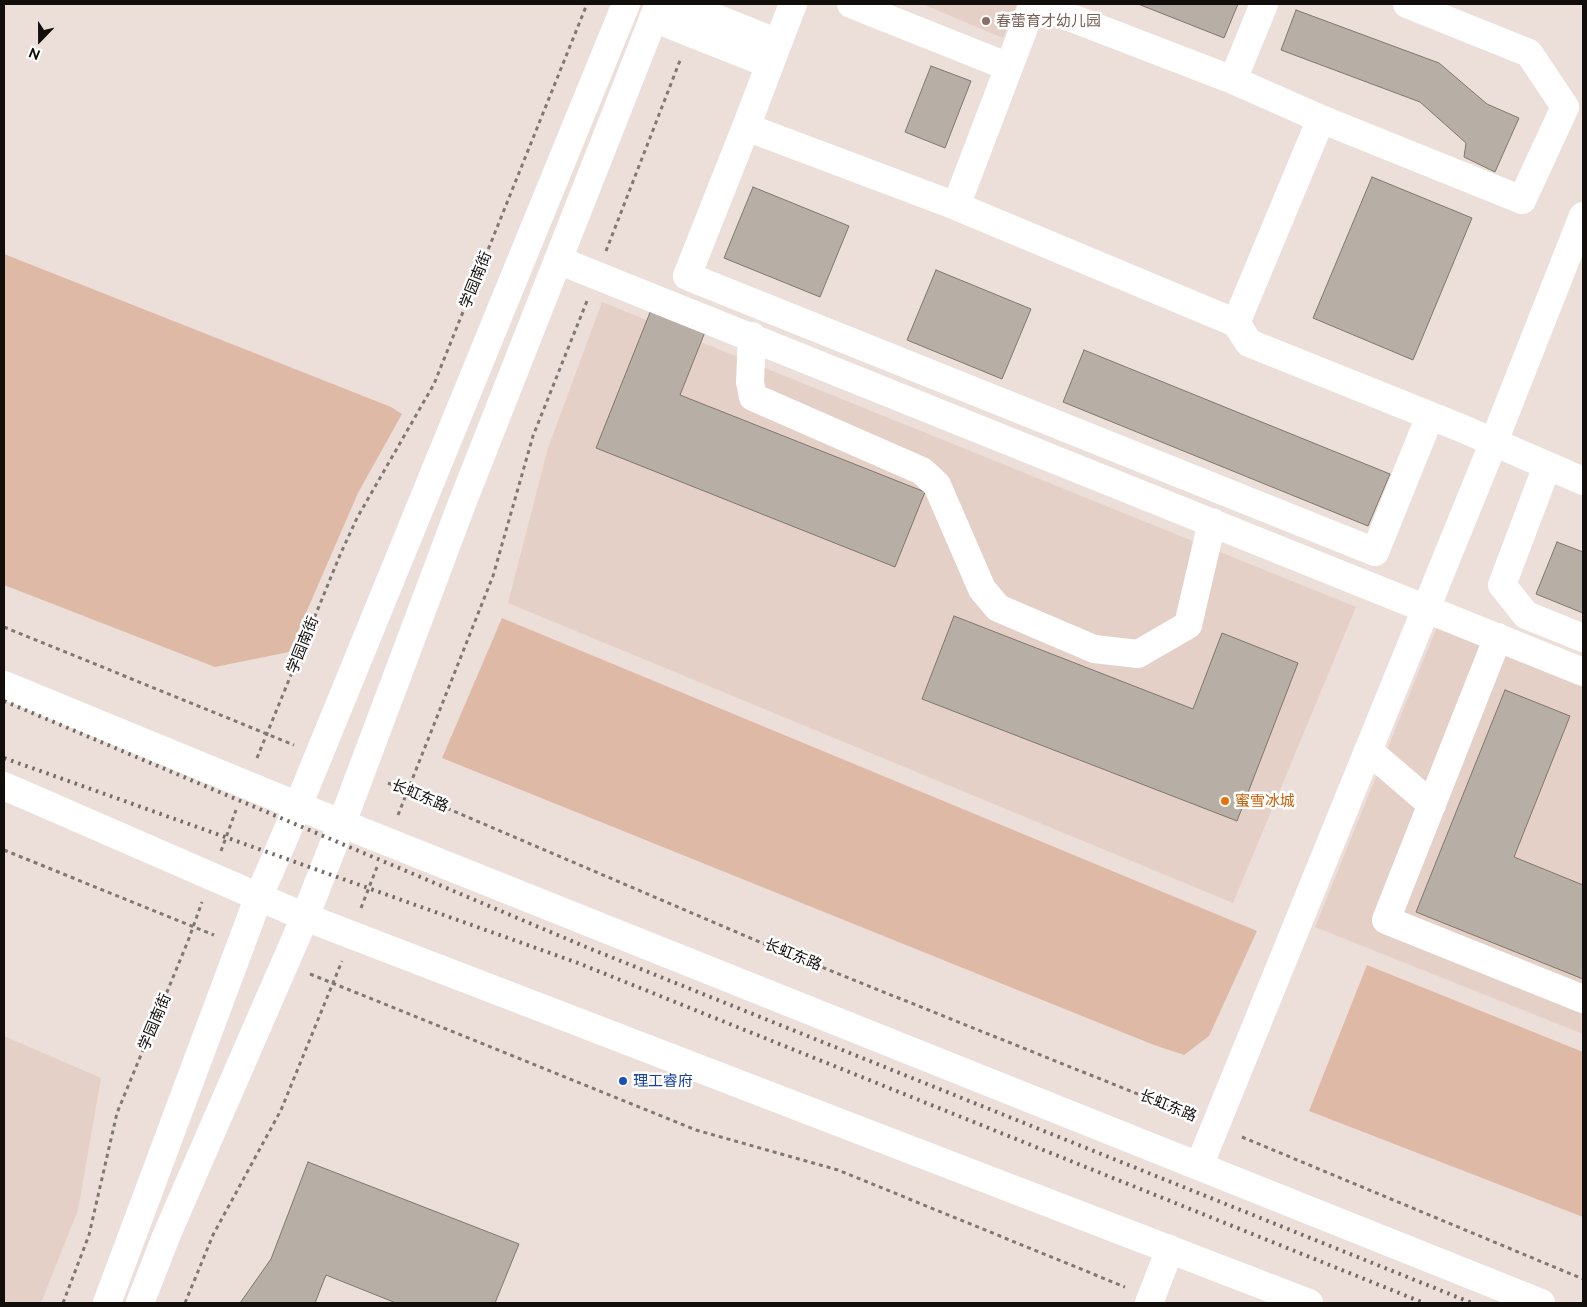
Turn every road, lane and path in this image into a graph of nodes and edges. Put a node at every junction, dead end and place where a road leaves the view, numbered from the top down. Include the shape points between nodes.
1 (587, 4) edge
2 (626, 4) edge
3 (681, 4) edge
4 (793, 4) edge
5 (851, 4) edge
6 (1034, 4) edge
7 (1264, 4) edge
8 (1407, 4) edge
9 (656, 11) edge
10 (691, 33) junction
11 (773, 54) junction
12 (1009, 67) junction
13 (1233, 80) junction
14 (1321, 119) junction
15 (746, 127) junction
16 (956, 206) junction
17 (1583, 216) edge
18 (558, 260) junction
19 (597, 275) junction
20 (1236, 323) junction
21 (752, 336) junction
22 (1430, 416) junction
23 (1494, 444) junction
24 (1547, 466) junction
25 (1583, 481) edge
26 (1212, 522) junction
27 (1426, 608) junction
28 (4, 627) edge
29 (1498, 637) junction
30 (1583, 638) edge
31 (1583, 672) edge
32 (4, 685) edge
33 (267, 734) junction
34 (1368, 750) junction
35 (317, 755) junction
36 (361, 771) junction
37 (246, 784) junction
38 (4, 786) edge
39 (407, 791) junction
40 (1432, 805) junction
41 (298, 806) junction
42 (342, 823) junction
43 (388, 841) junction
44 (4, 850) edge
45 (212, 876) junction
46 (259, 896) junction
47 (305, 917) junction
48 (193, 926) junction
49 (350, 934) junction
50 (241, 945) junction
51 (284, 964) junction
52 (334, 984) junction
53 (1583, 999) edge
54 (1215, 1126) junction
55 (1199, 1166) junction
56 (1170, 1249) junction
57 (1583, 1279) edge
58 (1150, 1300) edge
59 (63, 1303) edge
60 (107, 1303) edge
61 (140, 1303) edge
62 (185, 1303) edge
63 (1309, 1303) edge
64 (1541, 1303) edge

1 - 33 path, 学园南街 via 434,384 357,518
2 - 35 street
3 - 11 street
4 - 11 street
5 - 12 street
6 - 12 street
6 - 13 street
7 - 13 street
8 - 14 street via 1529,53 1565,107 1522,200
9 - 10 street
9 - 18 street
10 - 11 street
10 - 19 path
11 - 15 street
12 - 16 street
13 - 14 street
14 - 20 street
15 - 16 street
15 - 22 street via 687,276 1375,552
16 - 20 street
17 - 23 street
18 - 19 street
18 - 36 street
19 - 21 street
19 - 39 path via 533,436 494,576
20 - 22 street via 1249,343
21 - 26 street
21 - 26 street via 750,382 754,397 922,471 937,486 982,589 998,608 1094,649 1138,654 1188,625
22 - 23 street
23 - 24 street
23 - 27 street
24 - 25 street
24 - 30 street via 1502,584 1526,615
26 - 27 street
27 - 29 street
27 - 34 street
28 - 33 path
29 - 31 street
29 - 40 street
32 - 37 street
33 - 35 path
33 - 37 path, 学园南街
34 - 40 street
34 - 54 street
35 - 41 street
36 - 39 path, 长虹东路
36 - 42 street
37 - 41 street
37 - 45 path, 学园南街
38 - 45 street
39 - 43 path
39 - 54 path, 长虹东路 via 769,946
40 - 53 street via 1386,920
41 - 42 street
41 - 46 street
42 - 43 street
42 - 47 street
43 - 49 path
43 - 55 street
44 - 48 path
45 - 46 street
45 - 48 path, 学园南街
46 - 47 street
46 - 50 street
47 - 49 street
47 - 51 street
48 - 50 path
48 - 59 path, 学园南街 via 117,1112 89,1235
49 - 52 path
49 - 56 street
50 - 60 street
51 - 52 path
51 - 61 street
52 - 58 path via 696,1130 838,1170
52 - 62 path via 281,1110 213,1235
54 - 55 street
54 - 57 path, 长虹东路
55 - 64 street
56 - 58 street
56 - 63 street

